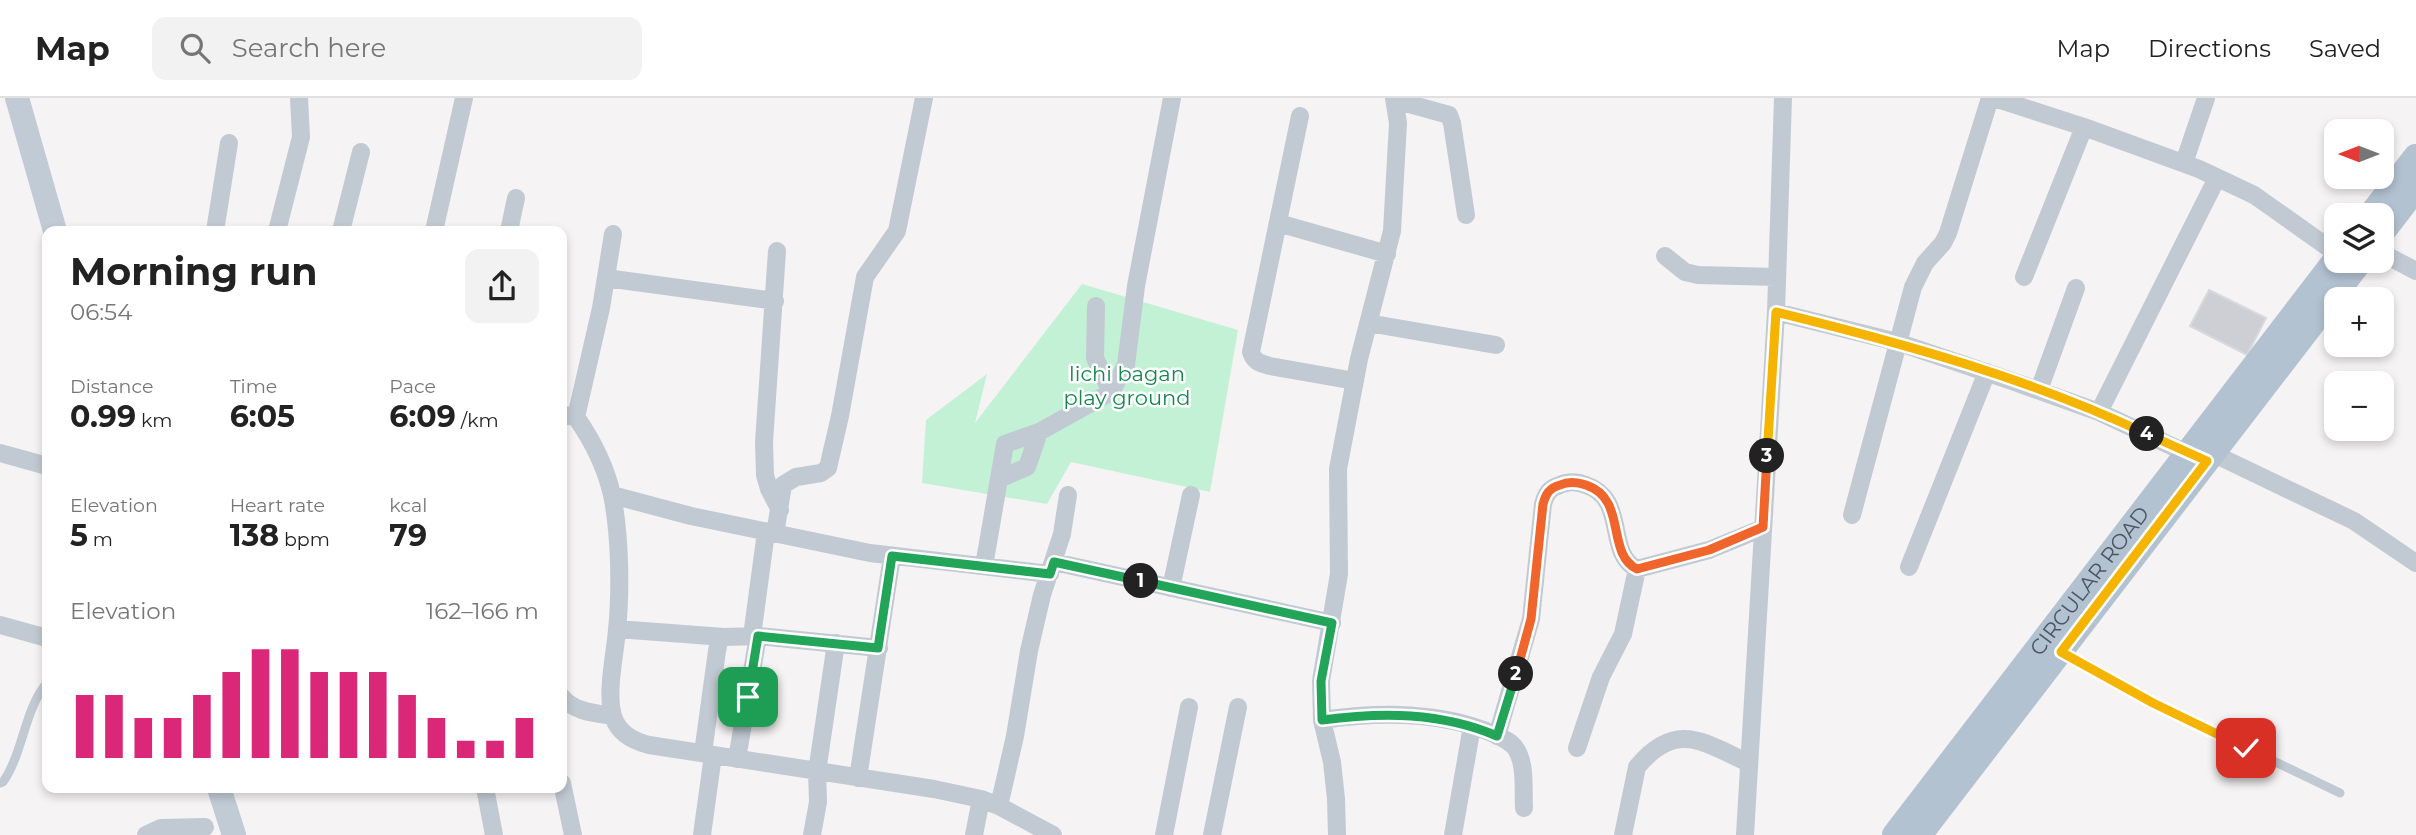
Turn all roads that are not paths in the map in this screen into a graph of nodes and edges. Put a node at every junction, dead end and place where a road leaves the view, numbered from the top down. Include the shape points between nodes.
1 (17, 98) edge
2 (299, 98) edge
3 (464, 98) edge
4 (925, 98) edge
5 (1172, 98) edge
6 (1783, 98) edge
7 (1995, 98) edge
8 (2206, 98) edge
9 (1394, 99) edge
10 (1300, 116) dead end
11 (2084, 127) junction
12 (229, 144) dead end
13 (361, 152) dead end
14 (2416, 157) edge
15 (2184, 163) junction
16 (2217, 178) junction
17 (2416, 188) edge
18 (516, 198) dead end
19 (2380, 203) edge
20 (1466, 215) dead end
21 (2394, 216) edge
22 (1278, 223) junction
23 (54, 226) edge
24 (216, 226) edge
25 (278, 226) edge
26 (342, 226) edge
27 (434, 226) edge
28 (510, 226) edge
29 (613, 234) dead end
30 (2324, 245) edge
31 (777, 251) dead end
32 (1387, 254) junction
33 (1665, 256) dead end
34 (2394, 259) edge
35 (2416, 271) edge
36 (2327, 273) edge
37 (2350, 273) edge
38 (1777, 277) junction
39 (2024, 277) dead end
40 (606, 278) junction
41 (2076, 288) dead end
42 (775, 301) junction
43 (1096, 306) dead end
44 (1776, 312) junction
45 (1368, 323) junction
46 (1897, 342) junction
47 (1496, 345) dead end
48 (1987, 372) junction
49 (1355, 381) junction
50 (2039, 390) junction
51 (1111, 392) junction
52 (2099, 412) junction
53 (569, 416) edge
54 (1039, 432) junction
55 (0, 453) edge
56 (2203, 456) junction
57 (42, 465) edge
58 (999, 479) junction
59 (612, 495) junction
60 (1068, 495) dead end
61 (1191, 495) dead end
62 (780, 510) junction
63 (1852, 515) dead end
64 (1763, 527) junction
65 (771, 533) junction
66 (892, 556) junction
67 (2416, 563) edge
68 (984, 566) junction
69 (1909, 567) dead end
70 (1052, 568) junction
71 (1637, 569) junction
72 (1171, 588) junction
73 (1332, 623) junction
74 (0, 625) edge
75 (617, 629) junction
76 (755, 636) junction
77 (42, 637) edge
78 (724, 637) junction
79 (836, 643) junction
80 (878, 648) junction
81 (2061, 652) junction
82 (42, 691) edge
83 (567, 702) edge
84 (1189, 707) dead end
85 (1238, 707) dead end
86 (613, 716) junction
87 (1322, 720) junction
88 (1472, 726) junction
89 (1497, 736) junction
90 (1577, 748) dead end
91 (708, 754) junction
92 (737, 759) junction
93 (1749, 763) junction
94 (817, 772) junction
95 (858, 778) junction
96 (0, 783) edge
97 (220, 793) edge
98 (220, 793) edge
99 (486, 793) edge
100 (564, 793) edge
101 (2340, 793) dead end
102 (981, 799) junction
103 (999, 806) junction
104 (1524, 808) dead end
105 (203, 831) edge
106 (1042, 833) edge
107 (146, 835) edge
108 (234, 835) edge
109 (494, 835) edge
110 (573, 835) edge
111 (702, 835) edge
112 (812, 835) edge
113 (974, 835) edge
114 (1164, 835) edge
115 (1212, 835) edge
116 (1337, 835) edge
117 (1453, 835) edge
118 (1623, 835) edge
119 (1745, 835) edge
120 (1895, 835) edge
121 (1919, 835) edge

1 - 23 main road
2 - 25 street via 301,137
3 - 27 street
4 - 62 street via 897,232 865,277 828,468 783,485
5 - 51 street via 1136,286 1126,365
6 - 38 street
7 - 11 street
7 - 46 street via 1948,233 1919,273
8 - 15 street
9 - 20 street via 1449,115
9 - 32 street via 1396,180
10 - 22 street
11 - 15 street
11 - 39 street
12 - 24 street
13 - 26 street
14 - 19 main road
15 - 16 street
16 - 30 street via 2254,195
16 - 52 street
17 - 21 main road
18 - 28 street
22 - 32 street
22 - 49 street via 1251,340 1253,359
29 - 40 street
31 - 42 street
32 - 45 street
33 - 38 street via 1685,272 1698,275
34 - 35 street
36 - 56 main road, CIRCULAR ROAD
37 - 56 main road, CIRCULAR ROAD
38 - 44 street
40 - 42 street
40 - 53 street via 595,340
41 - 50 street
42 - 62 street via 764,442 765,475
43 - 51 street via 1095,358
44 - 46 street
44 - 64 street
45 - 47 street
45 - 49 street
46 - 48 street
46 - 63 street
48 - 50 street
48 - 69 street
49 - 73 street via 1338,469 1339,574
50 - 52 street
51 - 54 street
52 - 56 street
53 - 59 street via 589,437
54 - 58 street via 1027,467
54 - 58 street via 1005,444
55 - 57 street
56 - 67 street via 2354,521
56 - 81 main road, CIRCULAR ROAD
56 - 120 main road, CIRCULAR ROAD
58 - 68 street
59 - 65 street
59 - 75 street via 618,557
60 - 70 street
61 - 72 street
62 - 65 street
64 - 71 street via 1709,550
64 - 93 street
65 - 66 street
65 - 76 street
66 - 68 street
66 - 80 street
68 - 70 street
70 - 72 street
70 - 103 street via 1029,651
71 - 89 street via 1623,555 1612,511 1596,489 1573,482 1546,493 1531,619
71 - 90 street via 1623,634 1601,677
72 - 73 street
73 - 87 street via 1321,681
74 - 77 street
75 - 78 street
75 - 86 street
76 - 78 street
76 - 79 street
76 - 92 street
78 - 91 street via 717,651
79 - 80 street
79 - 94 street
80 - 95 street
81 - 101 lane via 2153,703
81 - 121 main road, CIRCULAR ROAD
82 - 96 lane via 11,771
83 - 86 street
84 - 114 street
85 - 115 street
86 - 91 street via 632,741
87 - 88 street via 1390,714
87 - 116 street via 1332,762
88 - 89 street
88 - 117 street
89 - 104 street via 1516,748 1521,760
91 - 92 street
91 - 111 street
92 - 94 street
93 - 118 street via 1694,739 1672,740 1637,767
93 - 119 street
94 - 95 street
94 - 112 street
95 - 102 street
97 - 105 street
98 - 108 main road
99 - 109 street
100 - 110 street
102 - 103 street
102 - 113 street
103 - 106 street
105 - 107 street via 161,828

